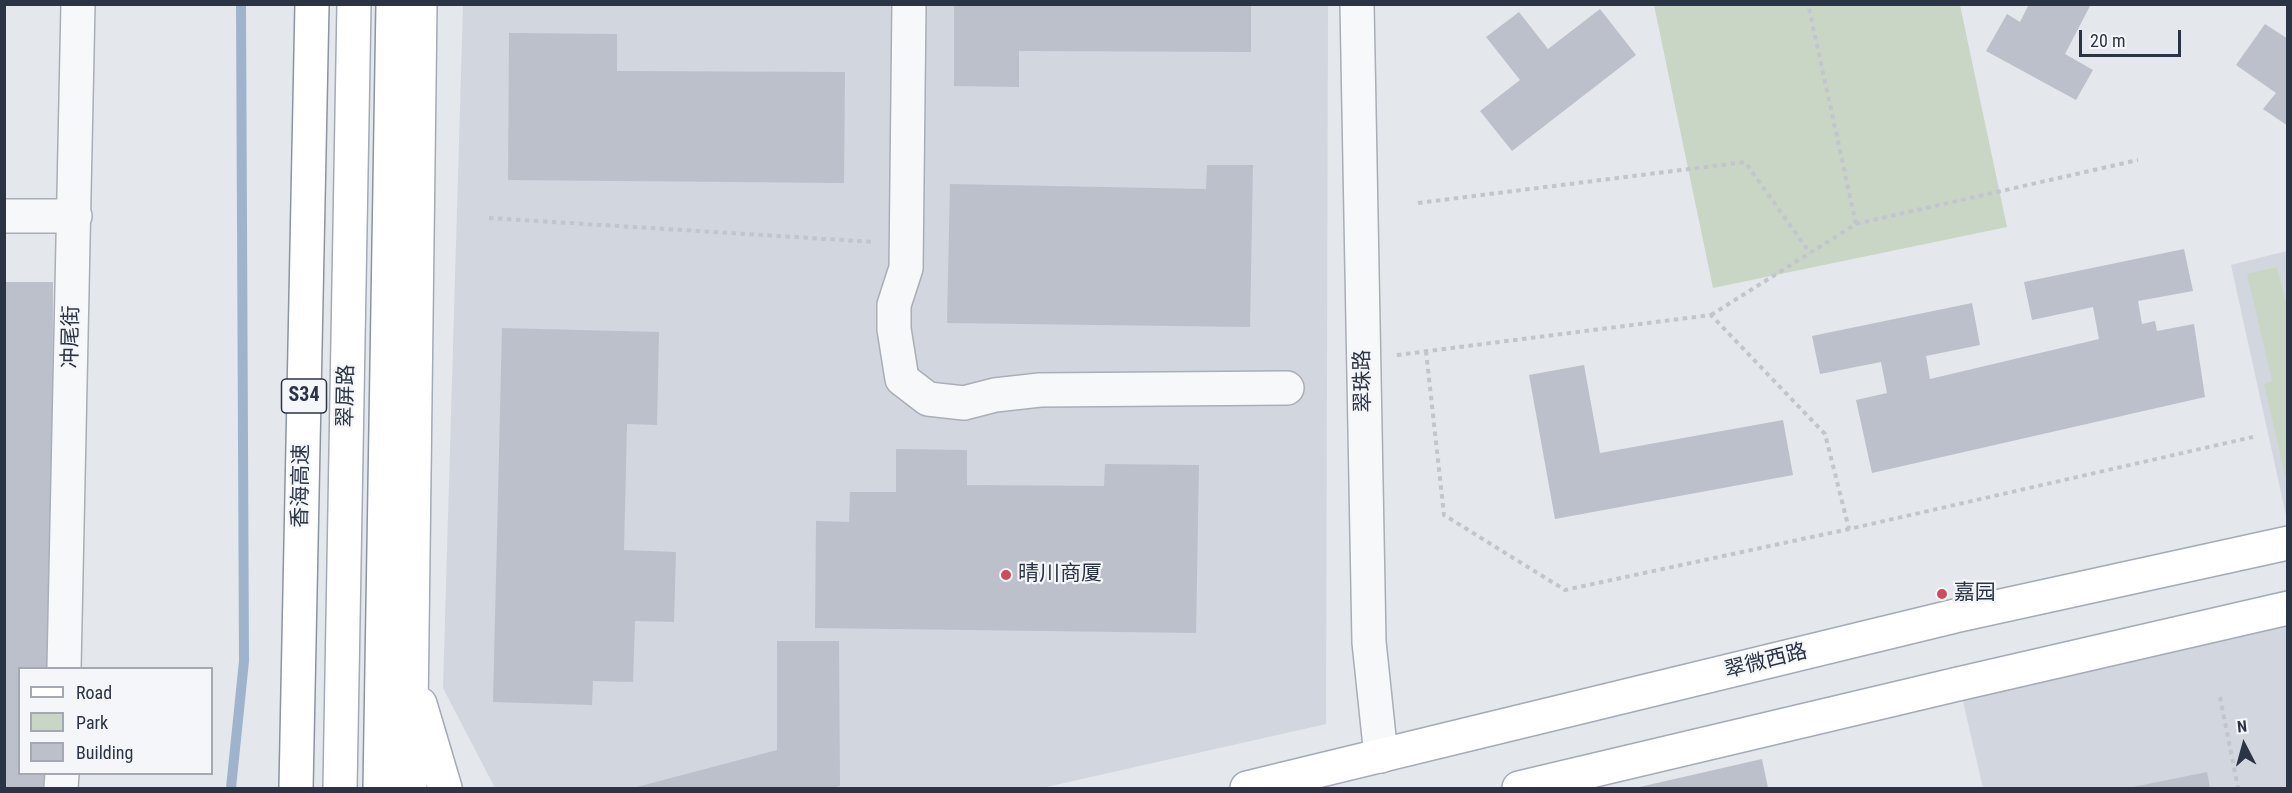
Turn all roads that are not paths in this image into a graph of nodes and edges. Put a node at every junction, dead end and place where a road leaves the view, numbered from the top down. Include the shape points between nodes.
1 (78, 4) edge
2 (312, 4) edge
3 (354, 4) edge
4 (393, 4) edge
5 (420, 4) edge
6 (909, 4) edge
7 (1357, 4) edge
8 (4, 216) edge
9 (75, 216) junction
10 (1287, 388) dead end
11 (2288, 543) edge
12 (2288, 609) edge
13 (64, 667) edge
14 (410, 670) junction
15 (1381, 756) junction
16 (296, 789) edge
17 (340, 789) edge
18 (380, 789) edge
19 (410, 789) edge
20 (445, 789) edge
21 (1247, 789) edge
22 (1519, 789) edge

1 - 9 street, 冲尾街
2 - 16 main road, 香海高速 / S34
3 - 17 main road, 翠屏路
4 - 18 main road
5 - 14 main road
6 - 10 street via 906,268 894,305 902,379 928,399 964,402 1040,390
7 - 15 street, 翠珠路 via 1369,642
8 - 9 street
9 - 13 street, 冲尾街
11 - 15 main road, 翠微西路 via 1954,616
12 - 22 main road
14 - 19 main road
14 - 20 main road
15 - 21 main road, 翠微西路

